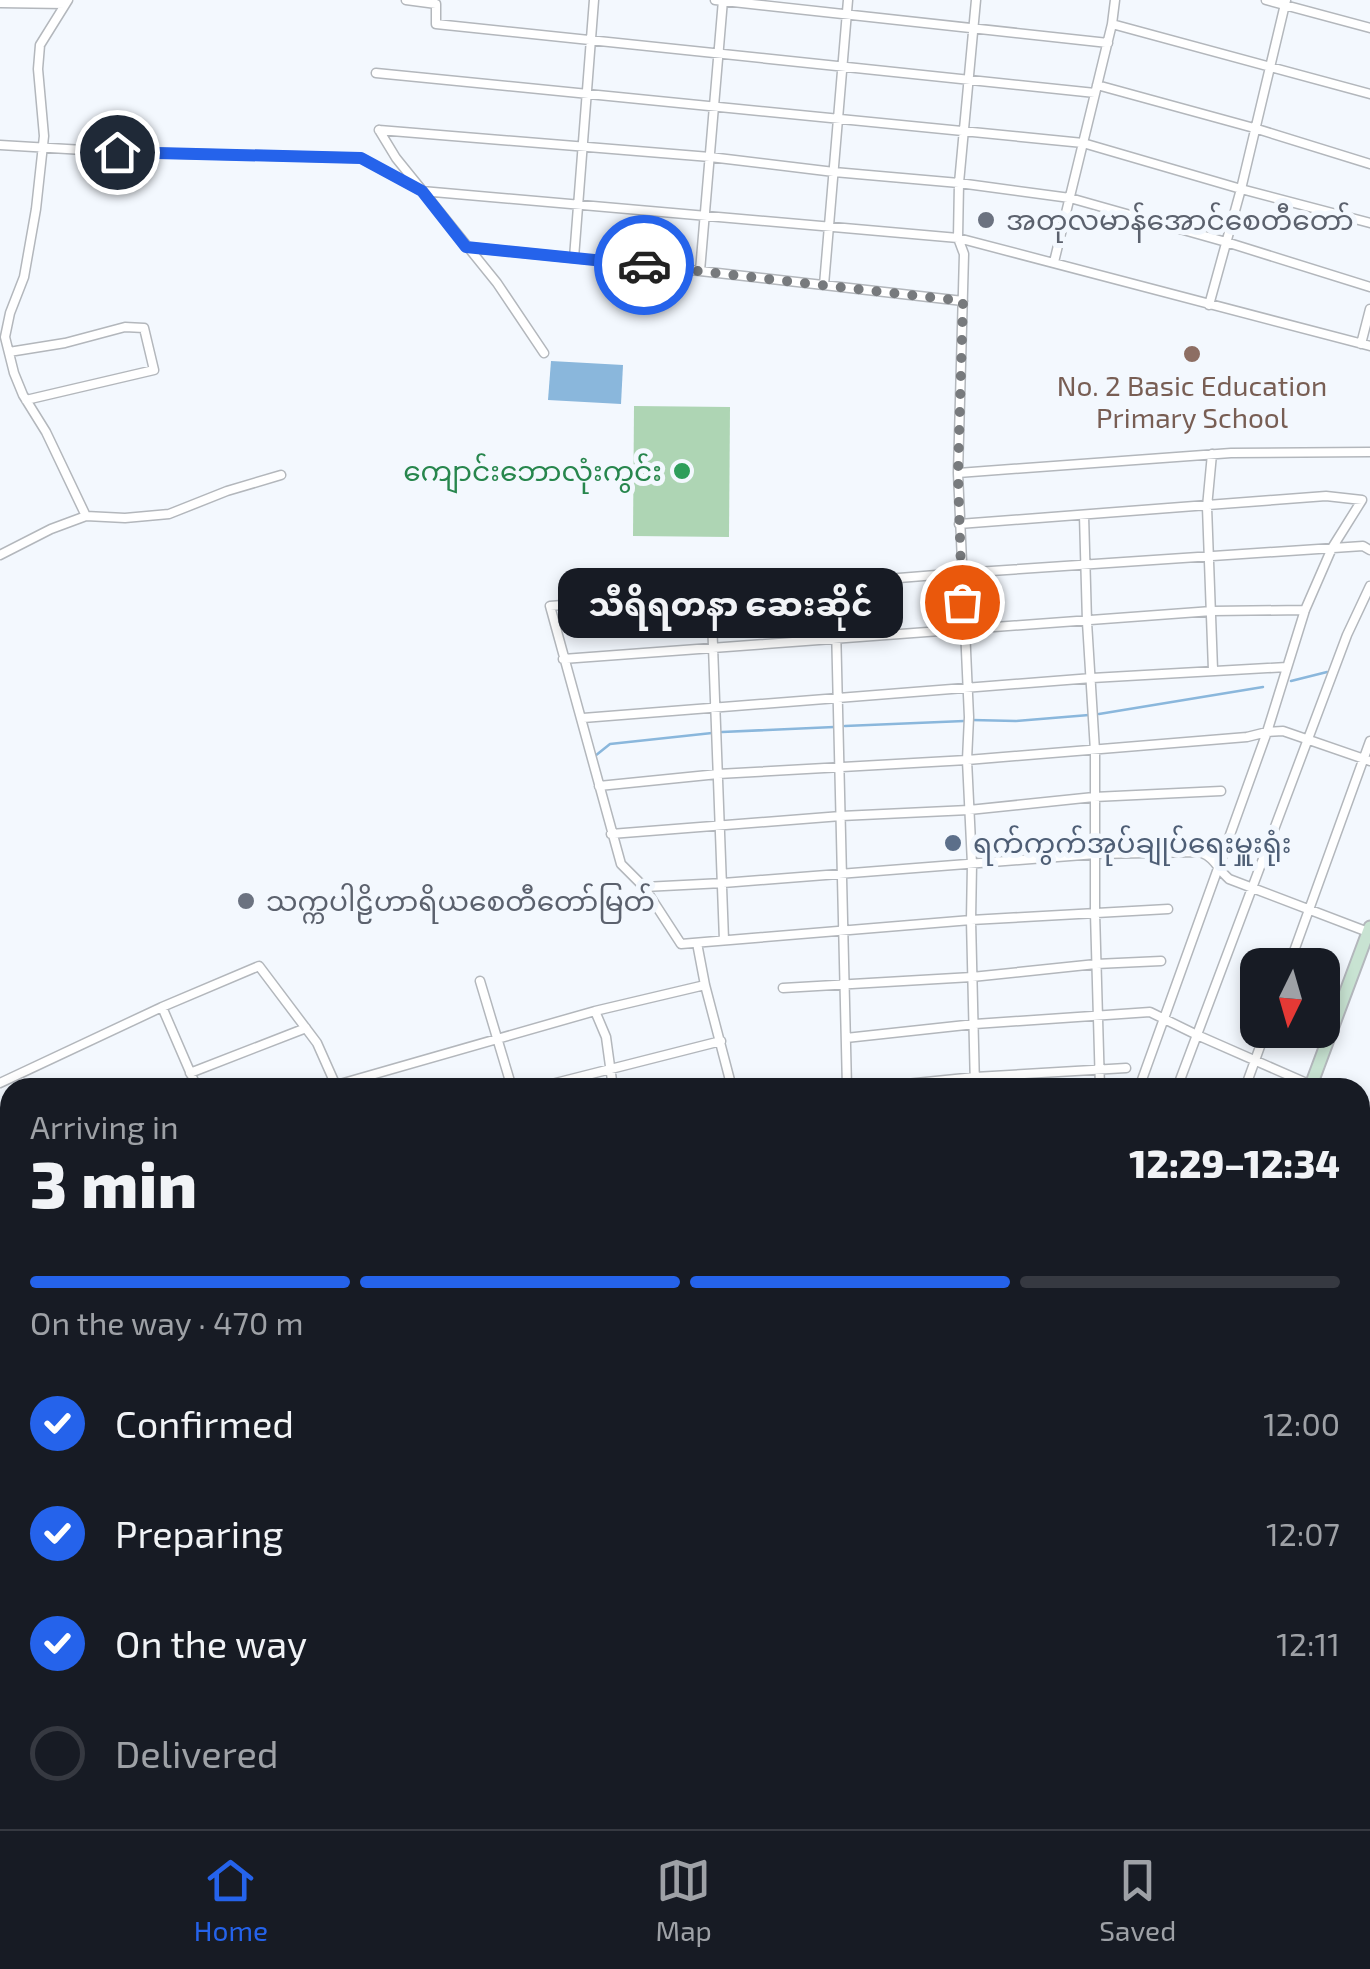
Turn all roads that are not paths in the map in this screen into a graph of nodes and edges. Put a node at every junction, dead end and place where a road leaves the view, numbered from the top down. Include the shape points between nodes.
1 (406, 0) edge
2 (594, 0) edge
3 (715, 0) edge
4 (723, 0) edge
5 (848, 0) edge
6 (976, 0) edge
7 (1116, 0) edge
8 (1266, 0) edge
9 (67, 2) edge
10 (0, 3) edge
11 (1286, 3) edge
12 (847, 16) junction
13 (1112, 24) junction
14 (1370, 28) edge
15 (972, 29) junction
16 (592, 41) junction
17 (1108, 43) junction
18 (719, 54) junction
19 (1269, 66) junction
20 (841, 68) junction
21 (376, 73) dead end
22 (969, 78) junction
23 (1096, 89) junction
24 (587, 94) junction
25 (1370, 94) edge
26 (714, 105) junction
27 (838, 120) junction
28 (1254, 128) junction
29 (964, 132) junction
30 (1083, 143) junction
31 (0, 145) edge
32 (583, 145) junction
33 (42, 147) junction
34 (710, 158) junction
35 (1370, 164) edge
36 (834, 172) junction
37 (959, 183) junction
38 (1241, 189) junction
39 (422, 191) junction
40 (1070, 198) junction
41 (578, 204) junction
42 (705, 215) junction
43 (1370, 223) edge
44 (830, 226) junction
45 (958, 238) junction
46 (1226, 242) junction
47 (466, 247) junction
48 (574, 258) junction
49 (1054, 262) junction
50 (700, 270) junction
51 (824, 285) junction
52 (1370, 287) edge
53 (963, 301) junction
54 (1209, 305) junction
55 (1370, 308) edge
56 (1366, 345) edge
57 (9, 352) junction
58 (544, 353) dead end
59 (26, 400) junction
60 (1370, 452) edge
61 (1212, 454) junction
62 (958, 474) junction
63 (281, 475) dead end
64 (1208, 507) junction
65 (86, 516) junction
66 (1084, 516) junction
67 (959, 524) junction
68 (1332, 548) junction
69 (1370, 550) edge
70 (0, 554) edge
71 (1210, 556) junction
72 (1085, 565) junction
73 (961, 573) junction
74 (836, 584) junction
75 (1370, 586) edge
76 (711, 594) junction
77 (1306, 610) junction
78 (1212, 611) junction
79 (1087, 622) junction
80 (964, 630) junction
81 (836, 640) junction
82 (713, 648) junction
83 (563, 659) junction
84 (1286, 667) junction
85 (1213, 670) junction
86 (1092, 678) junction
87 (966, 688) junction
88 (837, 699) junction
89 (715, 708) junction
90 (582, 718) junction
91 (1267, 732) junction
92 (1309, 741) junction
93 (1370, 741) edge
94 (1095, 751) junction
95 (967, 760) junction
96 (1367, 760) edge
97 (840, 768) junction
98 (718, 774) junction
99 (599, 786) junction
100 (1222, 791) dead end
101 (1094, 797) junction
102 (969, 810) junction
103 (841, 816) junction
104 (721, 825) junction
105 (611, 834) junction
106 (1096, 854) junction
107 (972, 864) junction
108 (1218, 866) junction
109 (844, 874) junction
110 (723, 883) junction
111 (644, 887) junction
112 (1253, 887) junction
113 (1168, 909) dead end
114 (1309, 909) junction
115 (1095, 913) junction
116 (971, 920) junction
117 (1369, 929) edge
118 (845, 932) junction
119 (719, 940) junction
120 (697, 942) junction
121 (1295, 948) edge
122 (699, 957) junction
123 (1161, 961) dead end
124 (1096, 964) junction
125 (972, 977) junction
126 (480, 981) dead end
127 (845, 984) junction
128 (705, 985) junction
129 (783, 988) dead end
130 (162, 1006) junction
131 (595, 1011) junction
132 (1098, 1016) junction
133 (1164, 1019) junction
134 (975, 1024) junction
135 (306, 1028) junction
136 (1196, 1035) junction
137 (499, 1038) junction
138 (846, 1038) junction
139 (721, 1042) junction
140 (1260, 1048) edge
141 (1255, 1061) junction
142 (609, 1068) junction
143 (1126, 1068) dead end
144 (1099, 1070) junction
145 (190, 1073) junction
146 (11, 1078) edge
147 (192, 1078) edge
148 (333, 1078) edge
149 (364, 1078) edge
150 (509, 1078) edge
151 (572, 1078) edge
152 (611, 1078) edge
153 (730, 1078) edge
154 (847, 1078) edge
155 (975, 1078) edge
156 (1016, 1078) edge
157 (1099, 1078) edge
158 (1143, 1078) edge
159 (1181, 1078) edge
160 (1249, 1078) edge
161 (1293, 1078) edge
162 (1314, 1078) edge

1 - 16 street via 436,4 436,24
2 - 16 street
3 - 4 street
4 - 12 street
4 - 18 street
5 - 12 street
6 - 15 street
7 - 13 street
8 - 11 street
9 - 10 street
9 - 33 street via 40,46
11 - 14 street
11 - 19 street
12 - 15 street
12 - 20 street
13 - 17 street
13 - 19 street
15 - 17 street
15 - 22 street
16 - 18 street
16 - 24 street
17 - 23 street
18 - 20 street
18 - 26 street
19 - 25 street
19 - 28 street
20 - 22 street
20 - 27 street
21 - 24 street
22 - 23 street
22 - 29 street
23 - 28 street
23 - 30 street
24 - 26 street
24 - 32 street
26 - 27 street
26 - 34 street
27 - 29 street
27 - 36 street
28 - 35 street
28 - 38 street
29 - 30 street
29 - 37 street
30 - 38 street
30 - 40 street
31 - 33 street
32 - 34 street
32 - 39 street via 379,130
32 - 41 street
33 - 39 street via 361,158
33 - 57 street via 24,277 5,337
34 - 36 street
34 - 42 street
36 - 37 street
36 - 44 street
37 - 40 street
37 - 45 street
38 - 43 street
38 - 46 street
39 - 41 street
39 - 47 street
40 - 46 street
40 - 49 street
41 - 42 street
41 - 48 street
42 - 44 street
42 - 50 street
44 - 45 street
44 - 51 street
45 - 49 street
45 - 53 street
46 - 52 street
46 - 54 street
47 - 48 street
47 - 58 street
48 - 50 street
49 - 54 street
50 - 51 street
51 - 53 street
53 - 62 street
54 - 56 street
55 - 56 street
57 - 59 street
57 - 59 street via 144,328 154,370
59 - 65 street
60 - 61 street
61 - 62 street
61 - 64 street
62 - 67 street
63 - 65 street via 169,514
64 - 66 street
64 - 68 street via 1360,498
64 - 71 street
65 - 70 street
66 - 67 street
66 - 72 street
67 - 73 street
68 - 69 street
68 - 71 street
68 - 77 street
71 - 72 street
71 - 78 street
72 - 73 street
72 - 79 street
73 - 74 street
73 - 80 street
74 - 76 street
74 - 81 street
75 - 92 street
76 - 82 street
76 - 83 street via 550,606
77 - 78 street
77 - 84 street
78 - 79 street
78 - 85 street
79 - 80 street
79 - 86 street
80 - 81 street
80 - 87 street
81 - 82 street
81 - 88 street
82 - 83 street
82 - 89 street
83 - 90 street
84 - 85 street
84 - 91 street
85 - 86 street
86 - 87 street
86 - 94 street
87 - 88 street
87 - 95 street
88 - 89 street
88 - 97 street
89 - 90 street
89 - 98 street
90 - 99 street
91 - 92 street
91 - 94 street
91 - 108 street
92 - 96 street
92 - 112 street
93 - 96 street
94 - 95 street
94 - 101 street
95 - 97 street
95 - 102 street
96 - 114 street
97 - 98 street
97 - 103 street
98 - 99 street
98 - 104 street
99 - 105 street
100 - 101 street
101 - 102 street
101 - 106 street
102 - 103 street
102 - 107 street
103 - 104 street
103 - 109 street
104 - 105 street
104 - 110 street
105 - 111 street via 620,864
106 - 107 street
106 - 108 street via 1200,852
106 - 115 street
107 - 109 street
107 - 116 street
108 - 112 street via 1229,879
108 - 133 street
109 - 110 street
109 - 118 street
110 - 111 street
110 - 119 street
111 - 120 street via 681,944
112 - 114 street
112 - 136 street
113 - 115 street
114 - 117 street
114 - 121 street
115 - 116 street
115 - 124 street
116 - 118 street
116 - 125 street
117 - 162 main road
118 - 119 street
118 - 127 street
119 - 120 street
119 - 122 street
120 - 122 street
122 - 128 street
123 - 124 street
124 - 125 street
124 - 132 street
125 - 127 street
125 - 134 street
126 - 137 street
127 - 129 street
127 - 138 street
128 - 131 street
128 - 139 street
130 - 135 street via 259,966
130 - 145 street
130 - 146 street
131 - 137 street
131 - 142 street
132 - 133 street via 1150,1012
132 - 134 street
132 - 144 street
133 - 136 street
133 - 158 street
134 - 138 street
134 - 155 street
135 - 145 street
135 - 148 street
136 - 141 street
136 - 159 street
137 - 149 street
137 - 150 street
138 - 154 street
139 - 142 street
139 - 153 street
140 - 141 street
141 - 160 street
141 - 161 street
142 - 151 street
142 - 152 street
143 - 144 street
144 - 156 street
144 - 157 street
145 - 147 street

